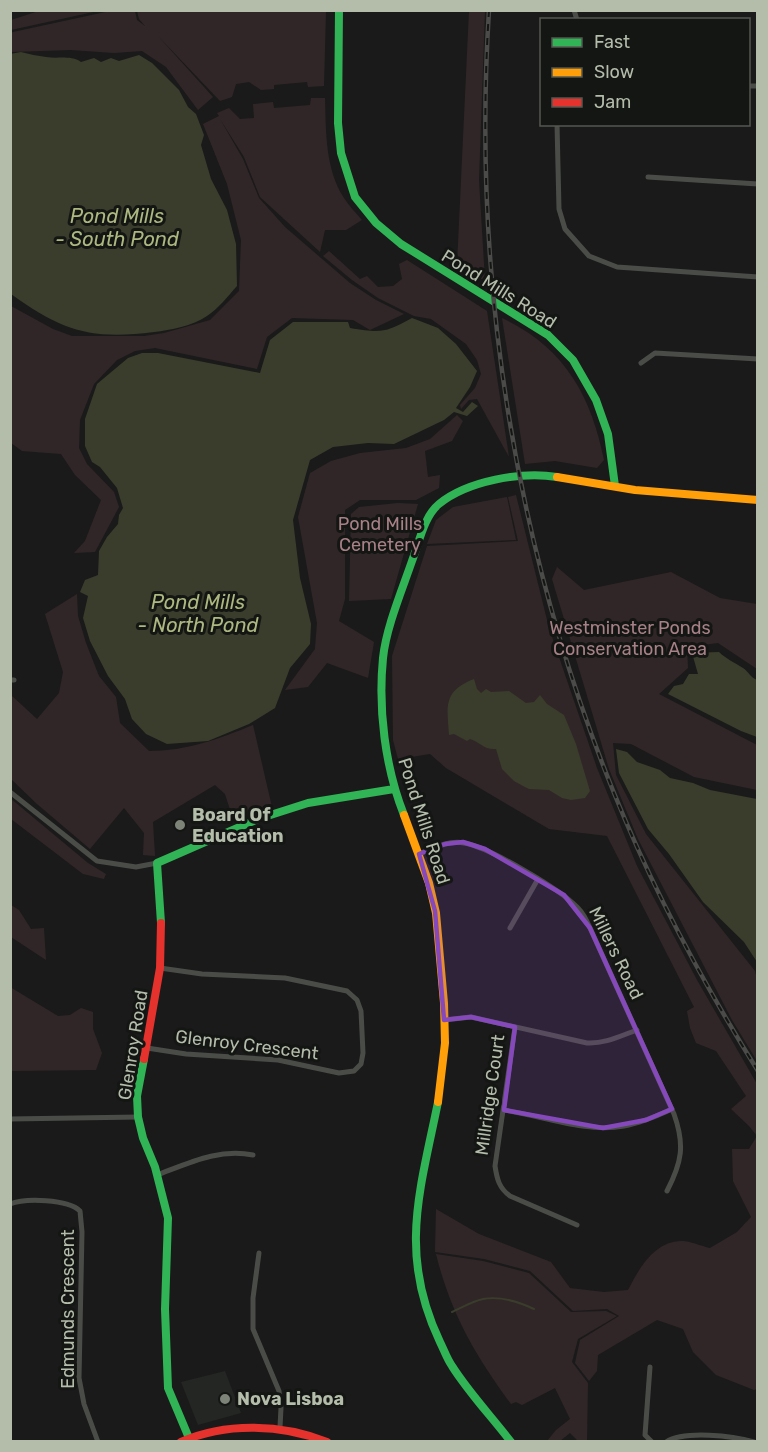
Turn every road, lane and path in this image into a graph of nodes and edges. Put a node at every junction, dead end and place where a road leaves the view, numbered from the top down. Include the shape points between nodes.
1 (339, 10) edge
2 (557, 126) edge
3 (648, 177) dead end
4 (758, 184) edge
5 (758, 277) edge
6 (758, 359) edge
7 (641, 363) dead end
8 (615, 486) junction
9 (758, 500) edge
10 (394, 789) junction
11 (10, 792) edge
12 (420, 854) junction
13 (157, 863) junction
14 (538, 879) junction
15 (510, 928) dead end
16 (160, 968) junction
17 (444, 1020) junction
18 (515, 1027) junction
19 (637, 1030) junction
20 (147, 1048) junction
21 (672, 1109) junction
22 (504, 1110) junction
23 (138, 1117) junction
24 (10, 1119) edge
25 (253, 1155) dead end
26 (157, 1175) junction
27 (668, 1191) dead end
28 (10, 1204) edge
29 (577, 1225) dead end
30 (259, 1253) dead end
31 (650, 1367) dead end
32 (280, 1427) junction
33 (185, 1440) edge
34 (98, 1442) edge
35 (327, 1442) edge
36 (512, 1442) edge
37 (652, 1442) edge
38 (666, 1442) edge
39 (754, 1442) edge

1 - 8 main road, Pond Mills Road via 338,123 341,153 355,197 400,244 548,335 573,360 596,400 608,434
2 - 5 street via 559,209 565,229 590,256 617,267
3 - 4 street
6 - 7 street via 655,353
8 - 9 main road
8 - 10 main road, Pond Mills Road via 550,476 519,476 463,488 437,505 411,563 383,656 382,709
10 - 12 main road, Pond Mills Road
10 - 13 main road via 298,806
11 - 13 street via 97,861 136,867
12 - 14 street, Millers Road via 463,842 485,849
12 - 17 main road, Pond Mills Road via 436,913
13 - 16 main road, Glenroy Road
14 - 15 street
14 - 19 street, Millers Road via 580,909
16 - 20 main road, Glenroy Road
16 - 20 street, Glenroy Crescent via 285,978 347,991 357,1000 361,1011 363,1053 361,1064 354,1071 339,1073 278,1060
17 - 18 street via 471,1017
17 - 36 main road, Pond Mills Road via 441,1090 417,1205 417,1274 422,1298 452,1366
18 - 19 street via 597,1044
18 - 22 street, Millridge Court
19 - 21 street, Millers Road
20 - 23 main road, Glenroy Road via 137,1096
21 - 22 street via 646,1120 603,1128
21 - 27 street, Millers Road via 681,1132 682,1151
22 - 29 street, Millridge Court via 495,1166 499,1186 510,1196
23 - 24 street
23 - 26 main road, Glenroy Road
25 - 26 street via 237,1152 207,1156
26 - 33 main road, Glenroy Road via 168,1218 168,1388
28 - 34 street, Edmunds Crescent via 62,1202 80,1211 79,1378
30 - 32 street via 253,1329 279,1391
31 - 37 street via 645,1435
32 - 33 main road via 233,1429
32 - 35 main road
38 - 39 street via 684,1436

